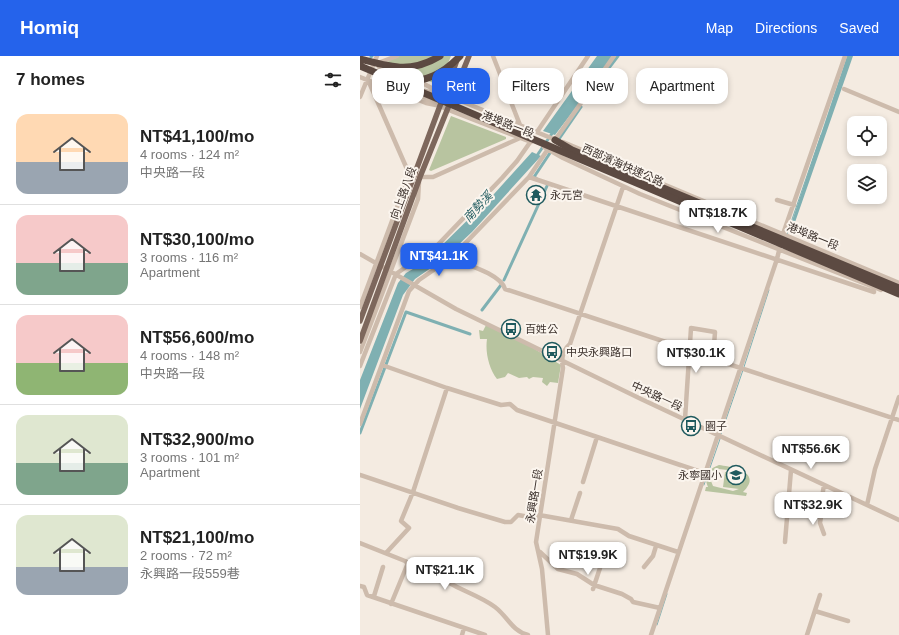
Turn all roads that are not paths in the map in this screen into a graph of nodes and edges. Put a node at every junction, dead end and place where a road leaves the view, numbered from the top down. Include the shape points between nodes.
1 (377, 56) edge
2 (397, 56) edge
3 (440, 56) edge
4 (459, 56) edge
5 (469, 56) edge
6 (493, 56) edge
7 (588, 56) edge
8 (614, 56) edge
9 (845, 56) edge
10 (360, 60) edge
11 (374, 64) junction
12 (360, 68) edge
13 (454, 68) edge
14 (464, 68) edge
15 (371, 72) junction
16 (360, 77) edge
17 (368, 80) junction
18 (432, 87) edge
19 (844, 89) dead end
20 (360, 97) edge
21 (424, 98) edge
22 (448, 104) edge
23 (468, 104) edge
24 (439, 106) junction
25 (446, 109) junction
26 (899, 112) edge
27 (520, 125) junction
28 (537, 132) junction
29 (520, 138) junction
30 (555, 140) junction
31 (530, 141) junction
32 (548, 149) junction
33 (577, 158) junction
34 (417, 176) junction
35 (529, 177) junction
36 (623, 187) junction
37 (777, 200) dead end
38 (794, 205) junction
39 (616, 207) junction
40 (744, 230) junction
41 (780, 238) junction
42 (779, 249) junction
43 (360, 254) edge
44 (451, 258) junction
45 (777, 259) junction
46 (378, 264) junction
47 (834, 265) junction
48 (388, 270) junction
49 (867, 270) junction
50 (396, 274) junction
51 (862, 282) junction
52 (899, 283) edge
53 (412, 284) junction
54 (899, 288) edge
55 (874, 292) dead end
56 (899, 294) edge
57 (899, 298) edge
58 (362, 308) edge
59 (373, 311) junction
60 (580, 313) junction
61 (360, 321) edge
62 (360, 341) edge
63 (690, 350) junction
64 (360, 352) edge
65 (562, 361) junction
66 (382, 365) junction
67 (360, 366) edge
68 (740, 367) junction
69 (447, 388) junction
70 (899, 397) edge
71 (892, 417) junction
72 (686, 419) junction
73 (899, 420) edge
74 (554, 423) junction
75 (360, 424) edge
76 (717, 434) junction
77 (597, 437) junction
78 (791, 470) junction
79 (704, 473) junction
80 (360, 475) edge
81 (583, 482) dead end
82 (824, 485) junction
83 (414, 492) junction
84 (580, 493) dead end
85 (866, 505) junction
86 (788, 514) junction
87 (539, 515) junction
88 (821, 517) junction
89 (571, 520) junction
90 (899, 520) edge
91 (824, 534) dead end
92 (786, 542) dead end
93 (360, 543) edge
94 (656, 546) junction
95 (540, 552) junction
96 (678, 552) junction
97 (386, 553) junction
98 (408, 563) junction
99 (383, 567) dead end
100 (644, 567) dead end
101 (600, 568) dead end
102 (360, 586) edge
103 (593, 587) junction
104 (820, 595) dead end
105 (374, 596) junction
106 (391, 604) junction
107 (660, 608) junction
108 (815, 611) junction
109 (848, 621) dead end
110 (464, 628) junction
111 (462, 635) edge
112 (485, 635) edge
113 (528, 635) edge
114 (548, 635) edge
115 (651, 635) edge
116 (807, 635) edge

1 - 11 street
2 - 11 street
3 - 10 highway, bridge via 425,63 404,67 380,66
4 - 12 highway, bridge via 444,70 420,81 385,80
4 - 13 main road, 向上路八段
5 - 14 main road, 向上路八段
6 - 27 street
7 - 28 street
8 - 30 street
9 - 38 street
10 - 11 street, 港埠路一段
10 - 41 highway, 西部濱海快速公路, bridge
11 - 15 street
11 - 18 street, 港埠路一段
12 - 15 street, 港埠路一段
12 - 40 highway, 西部濱海快速公路, bridge via 602,167
15 - 17 street
16 - 17 street, 港埠路一段
17 - 20 street
17 - 24 street, 港埠路一段
17 - 34 street via 407,169
19 - 26 street
21 - 24 street, 港埠路一段
22 - 25 main road, 向上路八段
23 - 27 street, 港埠路一段
24 - 25 street, 港埠路一段
24 - 34 main road, 向上路八段
25 - 29 street, 港埠路一段
25 - 34 main road, 向上路八段
27 - 28 street, 港埠路一段
27 - 33 street, 港埠路一段 via 538,141
28 - 30 street, 港埠路一段
29 - 31 street, 港埠路一段
29 - 34 street via 433,177
30 - 41 highway, bridge via 572,150
31 - 32 street, 港埠路一段
31 - 50 street via 502,178 427,256
32 - 33 street, 港埠路一段
32 - 35 street
32 - 36 street, 港埠路一段
32 - 40 highway, bridge
33 - 41 street, 港埠路一段
34 - 46 main road, 向上路八段
34 - 48 main road, 向上路八段
35 - 39 street
35 - 44 street
36 - 39 street
36 - 42 street, 港埠路一段
37 - 38 street
38 - 41 street
39 - 45 street
39 - 60 street
40 - 56 highway, 西部濱海快速公路, bridge
41 - 42 street
41 - 47 street, 港埠路一段
41 - 49 street, 港埠路一段 via 846,259
41 - 54 highway, 西部濱海快速公路, bridge
42 - 45 street
42 - 51 street, 港埠路一段
43 - 46 street
44 - 53 street
44 - 60 street via 501,280 505,289
45 - 55 street
45 - 68 street
46 - 48 street
46 - 58 main road, 向上路八段
47 - 49 street
47 - 51 street
48 - 50 street
48 - 59 main road, 向上路八段
49 - 52 street, 港埠路一段
50 - 53 street, 中央路一段
50 - 67 street
51 - 57 street, 港埠路一段
53 - 65 street, 中央路一段 via 456,310
53 - 66 street
58 - 59 street
58 - 61 main road, 向上路八段
59 - 62 main road, 向上路八段
59 - 64 street
60 - 63 street
60 - 65 street
63 - 68 street via 692,328 715,332 713,359
63 - 72 street
65 - 72 street, 中央路一段
65 - 74 street, 永興路一段
66 - 69 street
66 - 75 street
68 - 71 street
68 - 76 street
69 - 74 street via 501,405 510,404 517,410
69 - 83 street
70 - 71 street
71 - 73 street
71 - 85 street
72 - 76 street, 中央路一段
74 - 77 street
74 - 87 street, 永興路一段
76 - 78 street, 中央路一段
76 - 79 street
77 - 79 street
77 - 81 street
78 - 82 street, 中央路一段
78 - 86 street
79 - 96 street
80 - 83 street
82 - 85 street, 中央路一段
82 - 88 street
83 - 87 street via 504,522 511,522 518,515 535,518
83 - 97 street via 401,521 408,528
84 - 89 street
85 - 90 street, 中央路一段
86 - 88 street
86 - 92 street
87 - 89 street
87 - 95 street, 永興路一段 via 536,542
88 - 91 street via 820,523
89 - 94 street via 618,529
93 - 97 street
94 - 96 street
94 - 100 street via 653,556
95 - 103 street via 558,569 577,574
95 - 114 street, 永興路一段
96 - 107 street
97 - 98 street
98 - 106 street
98 - 113 street via 428,576 433,572 457,589 484,600 498,610 518,632
99 - 105 street
101 - 103 street
102 - 105 street via 364,588 366,595
103 - 107 street via 622,594 633,602
104 - 108 street
105 - 106 street
106 - 110 street
107 - 115 street
108 - 109 street
108 - 116 street
110 - 111 street
110 - 112 street

